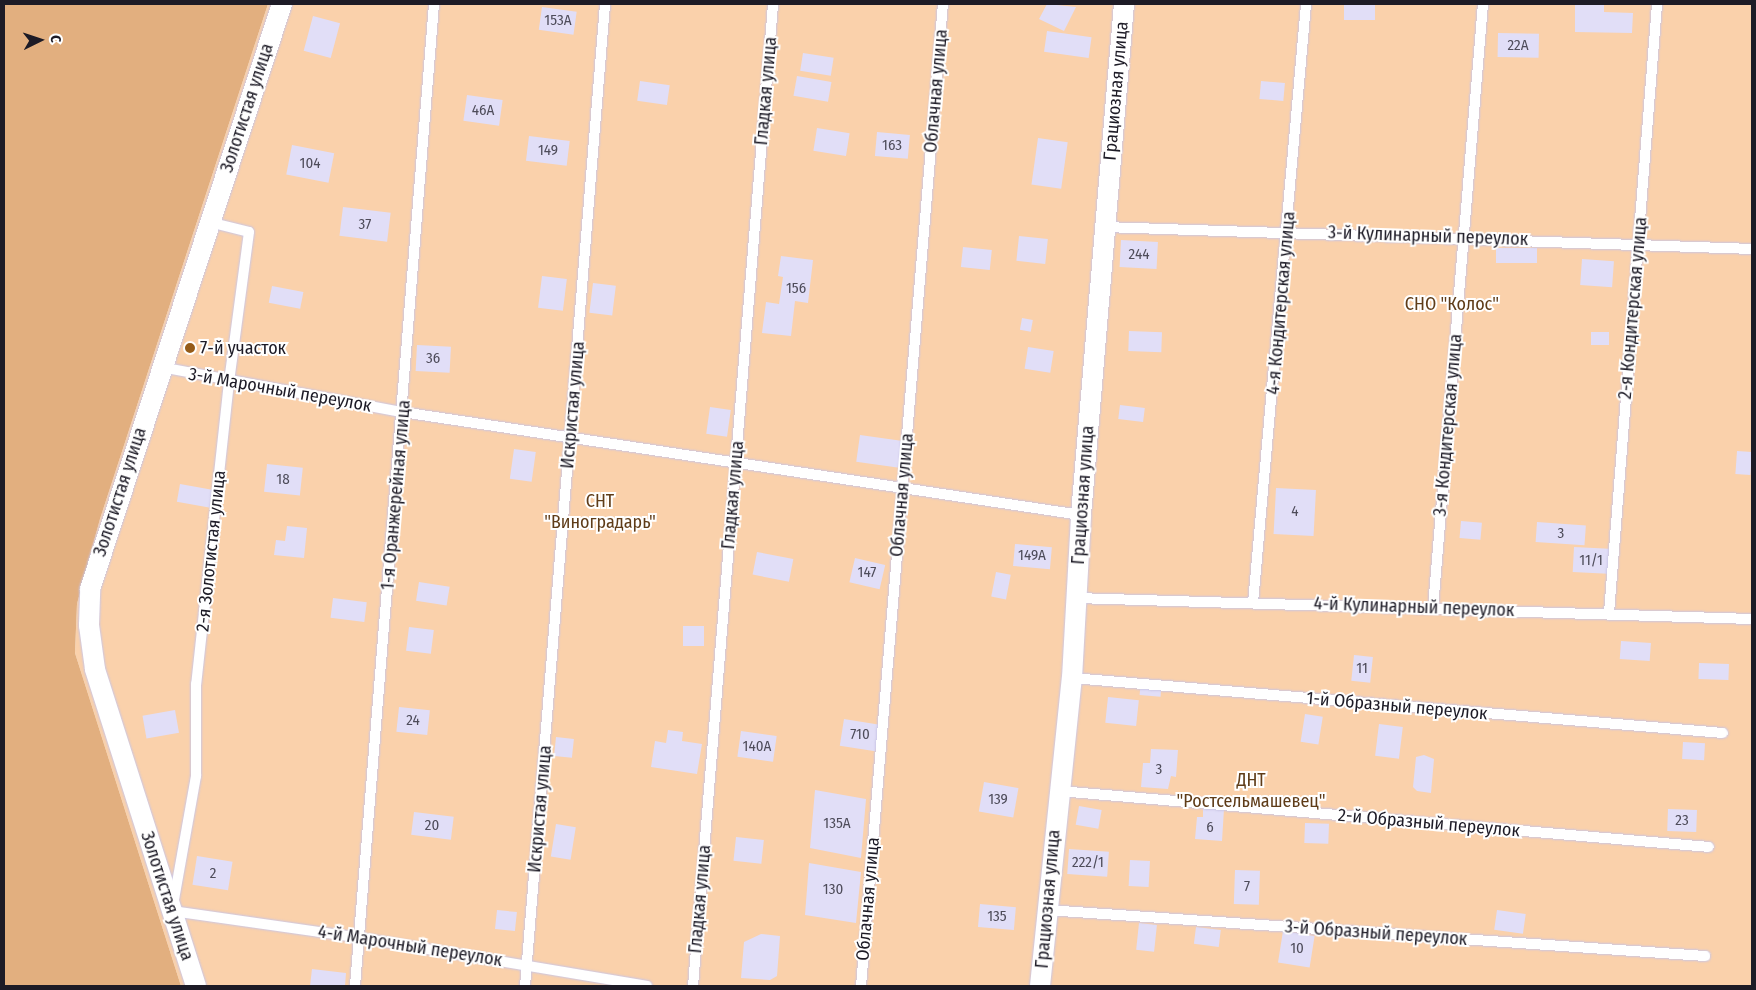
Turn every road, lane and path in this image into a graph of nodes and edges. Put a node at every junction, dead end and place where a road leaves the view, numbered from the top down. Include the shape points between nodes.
1 (282, 4) edge
2 (434, 4) edge
3 (605, 4) edge
4 (773, 4) edge
5 (943, 4) edge
6 (1124, 4) edge
7 (1306, 4) edge
8 (1483, 4) edge
9 (1657, 4) edge
10 (210, 222) junction
11 (1104, 227) junction
12 (1288, 232) junction
13 (1464, 237) junction
14 (1639, 243) junction
15 (1752, 249) edge
16 (161, 367) junction
17 (229, 382) junction
18 (402, 412) junction
19 (570, 436) junction
20 (736, 461) junction
21 (903, 488) junction
22 (1081, 516) junction
23 (1076, 598) junction
24 (1253, 603) junction
25 (1433, 608) junction
26 (1609, 613) junction
27 (1752, 619) edge
28 (1072, 678) junction
29 (1723, 733) dead end
30 (1058, 790) junction
31 (1709, 848) dead end
32 (1048, 910) junction
33 (172, 911) junction
34 (361, 938) junction
35 (1704, 956) dead end
36 (528, 965) junction
37 (196, 986) edge
38 (355, 986) edge
39 (525, 986) edge
40 (647, 986) edge
41 (693, 986) edge
42 (861, 986) edge
43 (1040, 986) edge

1 - 10 street, Золотистая улица
2 - 18 lane, 1-я Оранжерейная улица
3 - 19 lane, Искристая улица
4 - 20 lane, Гладкая улица
5 - 21 lane, Облачная улица
6 - 11 street, Грациозная улица
7 - 12 lane, 4-я Кондитерская улица
8 - 13 lane, 3-я Кондитерская улица
9 - 14 lane, 2-я Кондитерская улица
10 - 16 street, Золотистая улица
10 - 17 lane, 2-я Золотистая улица via 249,232
11 - 12 lane, 3-й Кулинарный переулок
11 - 22 street, Грациозная улица
12 - 13 lane, 3-й Кулинарный переулок
12 - 24 lane, 4-я Кондитерская улица
13 - 14 lane, 3-й Кулинарный переулок
13 - 25 lane, 3-я Кондитерская улица
14 - 15 lane, 3-й Кулинарный переулок
14 - 26 lane, 2-я Кондитерская улица
16 - 17 lane, 3-й Марочный переулок
16 - 33 street, Золотистая улица via 90,589 89,625 95,669
17 - 18 lane, 3-й Марочный переулок
17 - 33 lane, 2-я Золотистая улица via 196,684 196,776
18 - 19 lane, 3-й Марочный переулок
18 - 34 lane, 1-я Оранжерейная улица
19 - 20 lane, 3-й Марочный переулок
19 - 36 lane, Искристая улица
20 - 21 lane, 3-й Марочный переулок
20 - 41 lane, Гладкая улица
21 - 22 lane, 3-й Марочный переулок
21 - 42 lane, Облачная улица
22 - 23 street, Грациозная улица
23 - 24 lane, 4-й Кулинарный переулок
23 - 28 street, Грациозная улица
24 - 25 lane, 4-й Кулинарный переулок
25 - 26 lane, 4-й Кулинарный переулок
26 - 27 lane, 4-й Кулинарный переулок
28 - 29 lane, 1-й Образный переулок
28 - 30 street, Грациозная улица
30 - 31 lane, 2-й Образный переулок
30 - 32 street, Грациозная улица
32 - 35 lane, 3-й Образный переулок
32 - 43 street, Грациозная улица
33 - 34 lane, 4-й Марочный переулок
33 - 37 street, Золотистая улица
34 - 36 lane, 4-й Марочный переулок
34 - 38 lane, 1-я Оранжерейная улица
36 - 39 lane, Искристая улица
36 - 40 lane, 4-й Марочный переулок

